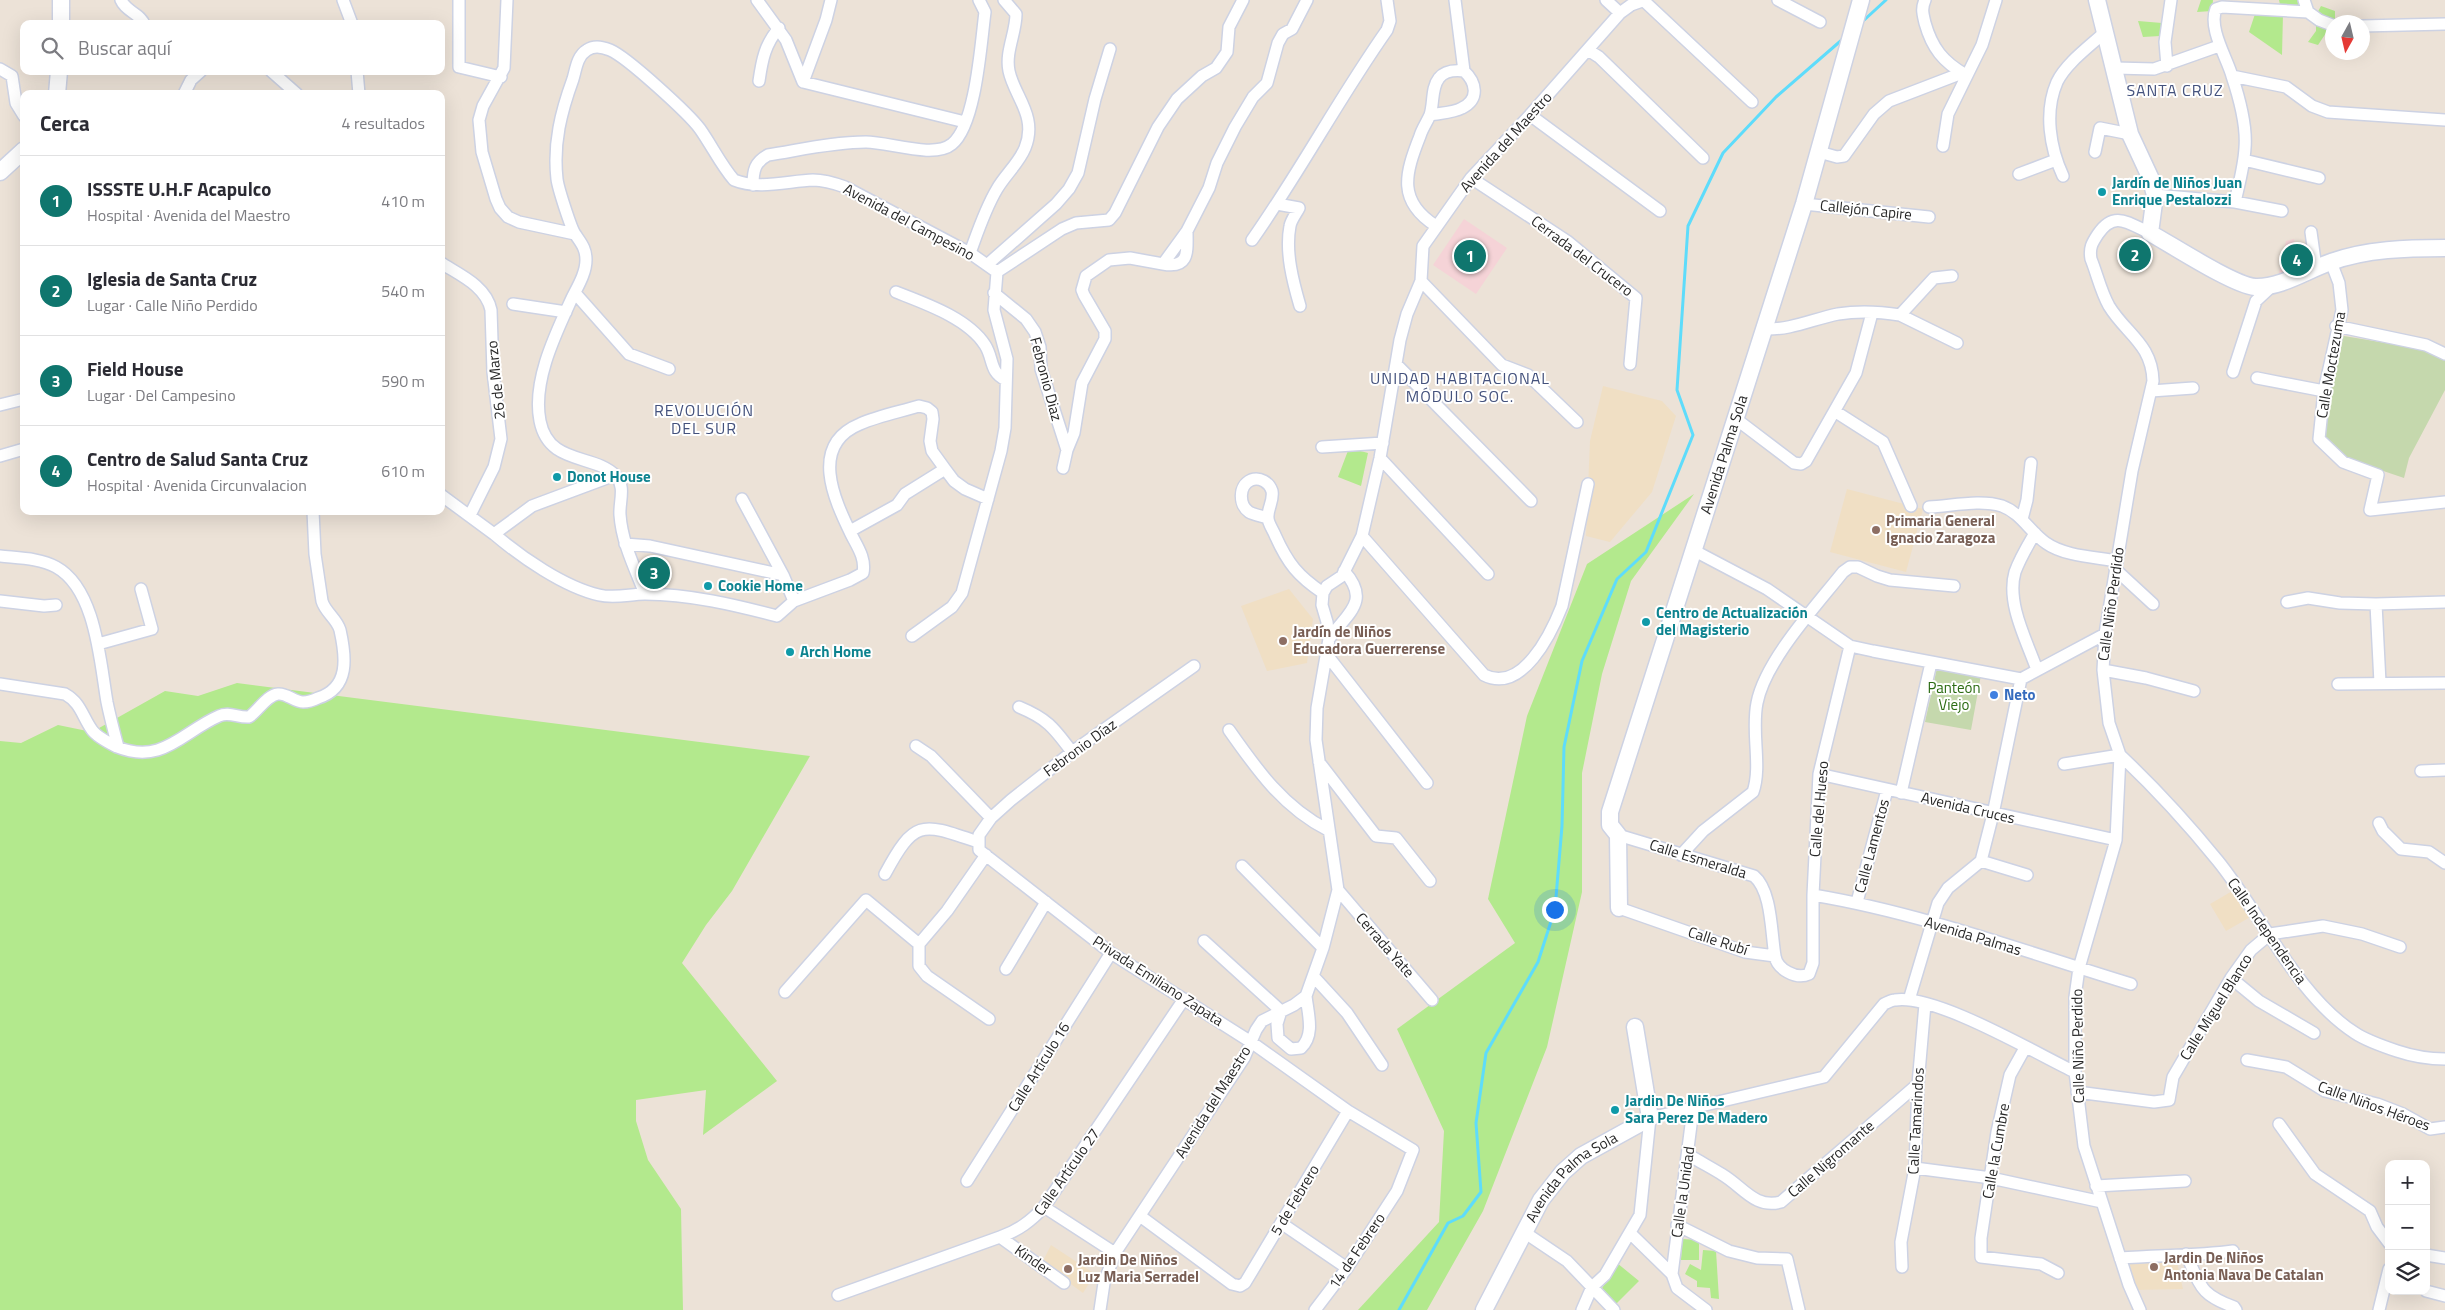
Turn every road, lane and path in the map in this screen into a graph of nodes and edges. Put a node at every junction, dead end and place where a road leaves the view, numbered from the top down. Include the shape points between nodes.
1 (61, 0) edge
2 (121, 0) edge
3 (343, 0) edge
4 (459, 0) edge
5 (507, 0) edge
6 (757, 0) edge
7 (831, 0) edge
8 (1004, 0) edge
9 (1243, 0) edge
10 (1307, 0) edge
11 (1387, 0) edge
12 (1455, 0) edge
13 (1606, 0) edge
14 (1644, 0) edge
15 (1778, 0) edge
16 (1861, 0) edge
17 (1996, 0) edge
18 (2097, 0) edge
19 (2171, 0) edge
20 (2304, 0) edge
21 (981, 1) edge
22 (1923, 4) edge
23 (2308, 12) junction
24 (1620, 13) junction
25 (61, 20) edge
26 (142, 20) edge
27 (350, 20) edge
28 (1820, 22) dead end
29 (2325, 22) edge
30 (2445, 24) edge
31 (2370, 26) edge
32 (779, 28) junction
33 (2105, 32) junction
34 (2219, 46) junction
35 (1110, 49) dead end
36 (1588, 50) junction
37 (2167, 66) junction
38 (2115, 68) junction
39 (0, 69) edge
40 (1464, 71) junction
41 (1965, 74) junction
42 (59, 75) edge
43 (197, 75) edge
44 (276, 75) edge
45 (358, 75) edge
46 (2232, 76) junction
47 (501, 77) junction
48 (759, 81) dead end
49 (803, 82) junction
50 (58, 90) edge
51 (186, 90) edge
52 (292, 90) edge
53 (360, 90) edge
54 (1752, 102) dead end
55 (20, 110) edge
56 (1430, 115) junction
57 (1530, 115) junction
58 (2445, 120) edge
59 (965, 122) junction
60 (2130, 134) junction
61 (1943, 146) dead end
62 (1819, 152) junction
63 (2096, 152) dead end
64 (20, 154) edge
65 (1703, 158) dead end
66 (2056, 160) junction
67 (2244, 160) junction
68 (0, 172) edge
69 (2019, 174) dead end
70 (2063, 176) dead end
71 (1471, 178) junction
72 (2319, 178) dead end
73 (753, 185) junction
74 (2155, 195) junction
75 (2236, 202) junction
76 (1277, 204) junction
77 (1804, 204) junction
78 (2282, 210) dead end
79 (1660, 211) dead end
80 (1929, 217) dead end
81 (1436, 226) junction
82 (2150, 232) junction
83 (2311, 232) dead end
84 (575, 234) junction
85 (1252, 240) dead end
86 (2445, 248) edge
87 (970, 253) junction
88 (2324, 265) junction
89 (445, 266) edge
90 (992, 268) junction
91 (1952, 276) dead end
92 (1421, 281) junction
93 (2274, 285) junction
94 (896, 292) dead end
95 (575, 293) junction
96 (994, 293) junction
97 (513, 304) dead end
98 (1300, 306) dead end
99 (566, 312) junction
100 (1872, 313) junction
101 (1900, 315) junction
102 (2336, 326) junction
103 (1765, 329) junction
104 (1957, 343) dead end
105 (2445, 354) edge
106 (1396, 364) junction
107 (1630, 364) dead end
108 (668, 369) dead end
109 (2233, 372) dead end
110 (2257, 378) dead end
111 (1006, 380) junction
112 (2193, 388) dead end
113 (2151, 391) junction
114 (2324, 392) junction
115 (20, 400) edge
116 (0, 405) edge
117 (1836, 412) junction
118 (1736, 420) junction
119 (1577, 422) dead end
120 (1383, 443) junction
121 (1322, 446) dead end
122 (20, 450) edge
123 (1067, 450) junction
124 (0, 456) edge
125 (1380, 458) junction
126 (2031, 463) dead end
127 (1063, 468) dead end
128 (945, 469) junction
129 (615, 475) junction
130 (1588, 484) dead end
131 (445, 498) edge
132 (742, 498) dead end
133 (988, 499) junction
134 (1531, 501) dead end
135 (2445, 502) edge
136 (1911, 506) dead end
137 (1929, 507) dead end
138 (313, 515) edge
139 (470, 515) junction
140 (1268, 518) dead end
141 (2022, 519) junction
142 (850, 531) junction
143 (2035, 533) junction
144 (494, 534) junction
145 (1362, 536) junction
146 (625, 544) junction
147 (1693, 550) junction
148 (0, 556) edge
149 (2116, 565) junction
150 (1344, 571) junction
151 (1488, 574) dead end
152 (783, 575) junction
153 (1954, 586) dead end
154 (142, 588) dead end
155 (1323, 593) junction
156 (645, 594) junction
157 (0, 601) edge
158 (794, 601) junction
159 (2287, 602) dead end
160 (2445, 602) edge
161 (2153, 604) dead end
162 (2376, 604) junction
163 (56, 605) dead end
164 (1808, 617) junction
165 (2105, 634) junction
166 (912, 636) dead end
167 (1329, 639) junction
168 (98, 644) junction
169 (1850, 646) junction
170 (1327, 655) junction
171 (1931, 663) junction
172 (1194, 666) dead end
173 (2037, 670) junction
174 (2103, 670) junction
175 (2020, 679) junction
176 (2380, 683) junction
177 (0, 684) edge
178 (2338, 684) dead end
179 (2445, 684) edge
180 (2194, 691) dead end
181 (1020, 707) dead end
182 (1229, 730) dead end
183 (916, 746) dead end
184 (118, 747) junction
185 (1072, 752) junction
186 (2120, 756) junction
187 (1318, 760) junction
188 (2064, 764) dead end
189 (2445, 770) edge
190 (2421, 771) dead end
191 (1819, 774) junction
192 (1427, 783) dead end
193 (1887, 790) junction
194 (1901, 793) junction
195 (1993, 814) junction
196 (991, 818) junction
197 (2379, 823) dead end
198 (1328, 830) junction
199 (1618, 835) junction
200 (2116, 840) junction
201 (978, 842) junction
202 (1681, 855) junction
203 (986, 856) junction
204 (1980, 861) junction
205 (2445, 862) edge
206 (1242, 866) dead end
207 (885, 874) dead end
208 (2027, 876) dead end
209 (1430, 881) dead end
210 (1338, 890) junction
211 (1813, 895) junction
212 (1046, 902) junction
213 (1856, 902) junction
214 (1619, 908) joint
215 (1932, 924) junction
216 (2270, 934) junction
217 (1204, 941) dead end
218 (919, 944) junction
219 (2400, 947) dead end
220 (1323, 948) junction
221 (1111, 953) junction
222 (1775, 956) junction
223 (2078, 968) junction
224 (1006, 969) dead end
225 (1314, 978) junction
226 (2231, 978) junction
227 (2131, 984) dead end
228 (785, 992) dead end
229 (1306, 996) junction
230 (1184, 999) junction
231 (1432, 1000) dead end
232 (1909, 1000) junction
233 (1925, 1004) junction
234 (1281, 1011) junction
235 (989, 1019) dead end
236 (1635, 1027) dead end
237 (2314, 1033) dead end
238 (1251, 1042) junction
239 (2025, 1048) junction
240 (2445, 1059) edge
241 (2247, 1060) dead end
242 (1382, 1065) dead end
243 (2075, 1072) junction
244 (1918, 1084) junction
245 (2077, 1092) junction
246 (1693, 1109) junction
247 (1348, 1111) junction
248 (1640, 1124) junction
249 (2279, 1124) dead end
250 (2445, 1127) edge
251 (1688, 1155) junction
252 (1915, 1168) junction
253 (1990, 1178) junction
254 (967, 1181) dead end
255 (2185, 1181) dead end
256 (2096, 1186) junction
257 (2102, 1202) junction
258 (1044, 1207) junction
259 (1140, 1216) junction
260 (1281, 1223) junction
261 (1677, 1224) junction
262 (1524, 1232) junction
263 (1630, 1233) junction
264 (1000, 1237) junction
265 (2385, 1238) edge
266 (2233, 1251) dead end
267 (1114, 1254) junction
268 (2186, 1254) junction
269 (2430, 1256) edge
270 (2120, 1258) junction
271 (2445, 1258) edge
272 (1902, 1267) dead end
273 (1347, 1268) junction
274 (2058, 1273) dead end
275 (1672, 1274) junction
276 (1064, 1283) dead end
277 (1592, 1287) junction
278 (2385, 1291) edge
279 (2430, 1292) edge
280 (838, 1295) dead end
281 (2445, 1296) edge
282 (1100, 1310) edge
283 (1314, 1310) edge
284 (1484, 1310) edge
285 (1582, 1310) edge
286 (1614, 1310) edge
287 (1706, 1310) edge
288 (1799, 1310) edge
289 (2140, 1310) edge
290 (2236, 1310) edge
291 (2379, 1310) edge

1 - 25 street
2 - 26 street via 126,9
3 - 27 street
4 - 47 street via 459,66
5 - 47 street
6 - 32 street
7 - 49 street
8 - 87 street via 1016,14 1008,57 1009,71 1026,109 1026,148 997,189
9 - 90 street via 1229,27 1227,52 1222,61 1177,99 1134,171 1120,207 1109,220 1076,222
10 - 123 street via 1292,30 1283,34 1278,43 1267,83 1253,97 1235,126 1187,231 1188,254 1180,264 1173,266 1119,257 1086,276 1082,290 1105,331 1105,339 1082,383 1074,433
11 - 76 street via 1390,20 1387,30
12 - 40 street
13 - 24 street
14 - 24 street, Avenida del Maestro
14 - 54 street
15 - 28 street
16 - 62 street, Avenida Palma Sola
17 - 41 street via 1987,32
18 - 33 street
19 - 37 street via 2165,42
20 - 23 street
21 - 59 street via 985,12 972,103
22 - 41 street via 1935,51
23 - 29 street
23 - 34 street via 2216,9
24 - 36 street, Avenida del Maestro
30 - 31 street
32 - 48 street via 769,39 764,52
32 - 49 street
33 - 38 street
33 - 66 street via 2066,69 2057,82 2049,126
34 - 37 street
34 - 46 street
35 - 90 street via 1074,181 1056,204
36 - 57 street, Avenida del Maestro
36 - 65 street
37 - 38 street
38 - 60 street
39 - 55 street via 12,76 16,104
40 - 56 street via 1448,71 1440,77
40 - 56 street via 1474,86 1470,101 1462,108
41 - 61 street via 1948,114
41 - 62 street via 1889,101 1874,114 1844,156
42 - 50 street
43 - 51 street
44 - 52 street
45 - 53 street
46 - 58 street via 2286,87 2312,106 2328,112
46 - 67 street via 2246,133
47 - 84 street via 483,106 478,133 500,208 519,222
49 - 59 street
56 - 81 street via 1406,179 1406,191 1421,216
57 - 71 street, Avenida del Maestro
57 - 79 street
59 - 73 street via 952,145 930,150 867,142 768,155 754,168
60 - 63 street via 2100,128
60 - 74 street
62 - 77 street, Avenida Palma Sola
64 - 68 street
66 - 69 street
66 - 70 street
67 - 72 street
67 - 75 street
71 - 81 street, Avenida del Maestro
71 - 107 street, Cerrada del Crucero via 1567,241 1636,298
73 - 84 street, Avenida del Campesino via 734,180 699,127 629,62 610,50 595,46 585,50 577,61 557,131 557,181
73 - 87 street, Avenida del Campesino via 827,181 845,186
74 - 75 street
74 - 82 street
75 - 78 street
76 - 85 street
76 - 98 street via 1299,208 1290,225 1289,251
77 - 80 street, Callejón Capire
77 - 103 street, Avenida Palma Sola
81 - 92 street, Avenida del Maestro via 1424,246
82 - 93 street via 2238,282 2255,287
82 - 113 street, Calle Niño Perdido via 2111,220 2092,244 2090,259 2109,306 2143,346 2152,371
83 - 88 street, Calle Moctezuma
84 - 95 street, Avenida del Campesino via 584,245 586,259
86 - 88 street via 2356,255
87 - 90 street, Avenida del Campesino
88 - 93 street
88 - 102 street, Calle Moctezuma via 2342,296 2342,310
89 - 139 street, 26 de Marzo via 484,292 491,310 493,372 501,439 494,467
90 - 96 street
91 - 101 street via 1934,278
92 - 106 street, Avenida del Maestro via 1407,314
92 - 119 street via 1502,365 1528,375
93 - 109 street via 2256,301
94 - 111 street via 952,316 986,346 994,372
95 - 99 street, Avenida del Campesino
95 - 108 street via 628,354
96 - 111 street via 994,310 1007,359
96 - 123 street, Febronio Diaz via 1026,319 1035,332 1040,347 1041,369
97 - 99 street
99 - 129 street, Avenida del Campesino via 550,347 543,374 539,410 542,427 550,443 560,451
100 - 101 street
100 - 103 street via 1838,314 1780,330
100 - 117 street via 1857,371
101 - 104 street
102 - 105 street via 2426,345
102 - 114 street, Calle Moctezuma
103 - 118 street, Avenida Palma Sola
106 - 120 street, Avenida del Maestro
106 - 134 street
110 - 114 street
111 - 133 street via 1006,428
112 - 113 street
113 - 149 street, Calle Niño Perdido via 2132,470
114 - 135 street, Calle Moctezuma via 2320,440 2343,462 2378,475 2370,510
115 - 116 street
117 - 118 street via 1801,464 1794,463
117 - 136 street via 1883,442
118 - 147 street, Avenida Palma Sola
120 - 121 street
120 - 125 street, Avenida del Maestro
122 - 124 street
123 - 127 street
125 - 145 street, Avenida del Maestro
125 - 151 street
126 - 141 street
128 - 133 street via 965,489
128 - 142 street via 905,494 896,505
128 - 142 street via 932,451 933,419 927,408 919,406 858,424 834,446 828,471
129 - 144 street via 532,506
129 - 146 street via 622,484 620,514
130 - 145 street via 1562,606 1555,624 1543,647 1527,666 1501,680 1484,676
131 - 139 street
132 - 152 street
133 - 166 street via 962,593 952,607
137 - 141 street via 1991,504 2003,507
138 - 184 street via 322,601 340,628 345,659 341,682 327,696 304,702 280,693 272,696 249,718 232,714 219,716 158,751 142,752
139 - 144 street
140 - 155 street via 1290,564 1304,580
141 - 143 street
142 - 158 street via 863,558 863,573
143 - 149 street via 2060,550
143 - 173 street via 2015,572 2012,588
144 - 156 street via 542,568 600,596
145 - 150 street, Avenida del Maestro
146 - 152 street via 650,546
146 - 156 street
147 - 164 street via 1767,589
147 - 199 street, Avenida Palma Sola via 1610,812 1610,825
148 - 168 street via 43,561 65,573 82,596
149 - 161 street
149 - 165 street, Calle Niño Perdido
150 - 155 street, Avenida del Maestro
150 - 167 street via 1354,582 1355,608
152 - 158 street
153 - 164 street via 1890,580 1850,567
154 - 168 street via 152,629
155 - 167 street via 1322,606
156 - 158 street via 688,598 777,616
157 - 163 street
159 - 162 street via 2308,598
160 - 162 street
162 - 176 street
164 - 169 street
164 - 202 street via 1768,675 1759,694 1754,733 1756,784 1753,792 1703,832
165 - 173 street
165 - 174 street, Calle Niño Perdido
167 - 170 street
168 - 184 street
169 - 171 street
169 - 191 street, Calle del Hueso
170 - 187 street via 1317,708
170 - 192 street
171 - 175 street
171 - 194 street, Calle Lamentos
172 - 185 street, Febronio Díaz
173 - 175 street
174 - 180 street
174 - 186 street, Calle Niño Perdido via 2109,723
175 - 195 street
176 - 178 street
176 - 179 street
177 - 184 street via 65,694 74,699 92,730
181 - 185 street via 1052,725
182 - 198 street via 1258,771 1290,806 1306,820
183 - 196 street via 931,756
185 - 196 street, Febronio Díaz
186 - 188 street
186 - 200 street, Calle Niño Perdido
186 - 216 street, Calle Independencia via 2218,861
187 - 198 street
187 - 209 street via 1376,836 1396,838
189 - 190 street
191 - 193 street, Avenida Cruces
191 - 211 street, Calle del Hueso
193 - 194 street, Avenida Cruces
193 - 213 street, Calle Lamentos
194 - 195 street, Avenida Cruces
195 - 200 street, Avenida Cruces
195 - 204 street
196 - 201 street, Febronio Díaz
197 - 205 street via 2402,849 2429,852
198 - 210 street
199 - 202 street, Calle Esmeralda
199 - 214 street, Avenida Palma Sola
200 - 223 street, Calle Niño Perdido
201 - 203 street, Privada Emiliano Zapata via 979,850
201 - 207 street via 934,828 921,829 899,848
202 - 222 street, Calle Esmeralda via 1754,876 1762,883
203 - 212 street, Privada Emiliano Zapata
203 - 218 street
204 - 208 street
204 - 215 street via 1948,888 1938,903
206 - 220 street
210 - 220 street
210 - 231 street, Cerrada Yate
211 - 213 street, Avenida Palmas
211 - 222 street, Calle del Hueso via 1813,963 1809,974 1799,976 1782,969 1776,964
212 - 221 street, Privada Emiliano Zapata
212 - 224 street
213 - 215 street, Avenida Palmas
214 - 222 street, Calle Rubí via 1745,952
215 - 223 street, Avenida Palmas
215 - 232 street
216 - 219 street via 2323,926 2362,934
216 - 226 street, Calle Miguel Blanco via 2251,950
216 - 240 street, Calle Independencia via 2304,984 2354,1032 2411,1055
217 - 234 street
218 - 228 street via 866,900
218 - 235 street via 919,966 927,976
220 - 225 street
221 - 230 street, Privada Emiliano Zapata
221 - 254 street, Calle Artículo 16
223 - 227 street, Avenida Palmas
223 - 243 street, Calle Niño Perdido
225 - 229 street
225 - 242 street via 1347,1013
226 - 237 street via 2259,1001
226 - 245 street, Calle Miguel Blanco via 2173,1077 2169,1100 2154,1102
229 - 234 street, Avenida del Maestro
229 - 234 street via 1310,1032 1307,1043 1301,1048 1291,1049 1278,1038 1277,1024
230 - 238 street, Privada Emiliano Zapata
230 - 258 street, Calle Artículo 27
232 - 233 street
232 - 246 street via 1884,1004 1824,1077
233 - 239 street via 1961,1015
233 - 244 street, Calle Tamarindos
234 - 238 street, Avenida del Maestro via 1262,1021
236 - 248 street
238 - 247 street, Privada Emiliano Zapata
238 - 259 street, Avenida del Maestro via 1244,1058
239 - 243 street
239 - 253 street, Calle la Cumbre via 2010,1075
241 - 250 street, Calle Niños Héroes via 2286,1067 2325,1091 2377,1104 2430,1129
243 - 245 street, Calle Niño Perdido
244 - 251 street, Calle Nigromante via 1781,1202 1760,1202 1748,1196 1725,1176
244 - 252 street, Calle Tamarindos
245 - 256 street, Calle Niño Perdido via 2084,1146
246 - 248 street
246 - 251 street, Calle la Unidad
247 - 260 street, 5 de Febrero
247 - 273 street, 14 de Febrero via 1413,1150 1397,1191
248 - 262 street, Avenida Palma Sola via 1581,1156 1563,1172 1541,1200
248 - 263 street via 1644,1195 1640,1216
249 - 265 street via 2315,1174 2370,1211
251 - 261 street, Calle la Unidad
252 - 253 street
252 - 272 street, Calle Tamarindos via 1902,1242
253 - 257 street
253 - 274 street, Calle la Cumbre via 1981,1257 2041,1264
255 - 256 street
256 - 257 street, Calle Niño Perdido
257 - 270 street, Calle Niño Perdido
258 - 264 street, Calle Artículo 27 via 1019,1230
258 - 267 street
259 - 260 street, 5 de Febrero via 1232,1284 1240,1286 1245,1283
259 - 267 street, Avenida del Maestro
260 - 273 street
261 - 275 street, Calle la Unidad
261 - 288 street via 1729,1250 1757,1258 1787,1259
262 - 277 street via 1567,1261
262 - 284 street, Avenida Palma Sola
263 - 275 street
263 - 277 street via 1605,1275
264 - 276 street, Kinder
264 - 280 street, Calle Artículo 27
266 - 268 street
267 - 282 street, Avenida del Maestro via 1104,1283
268 - 270 street
268 - 290 street via 2203,1289 2212,1299 2234,1306
269 - 271 street
270 - 289 street, Calle Niño Perdido
273 - 283 street, 14 de Febrero
275 - 287 street via 1677,1288
277 - 285 street
277 - 286 street
278 - 291 street
279 - 281 street

